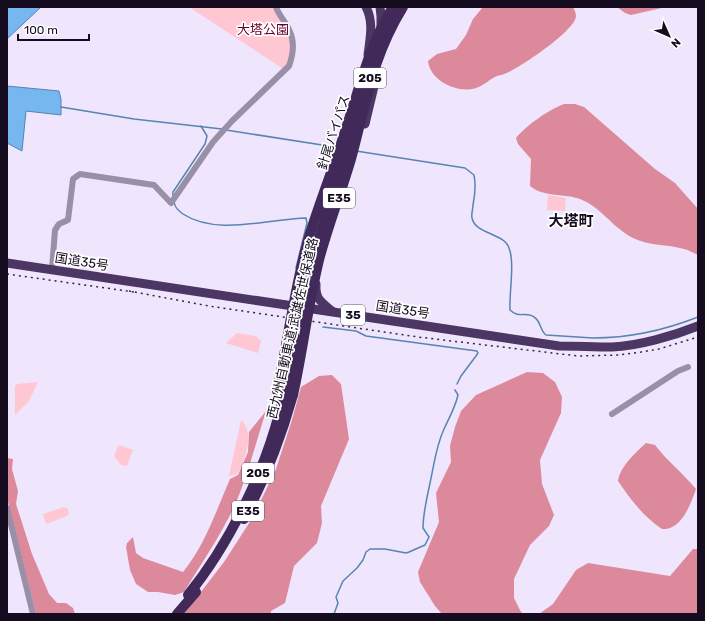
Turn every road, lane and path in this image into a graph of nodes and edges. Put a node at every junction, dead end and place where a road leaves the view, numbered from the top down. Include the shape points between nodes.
1 (276, 7) edge
2 (366, 7) edge
3 (370, 7) edge
4 (380, 7) edge
5 (392, 7) edge
6 (403, 7) edge
7 (380, 59) joint
8 (367, 64) junction
9 (349, 152) junction
10 (7, 263) edge
11 (52, 269) junction
12 (316, 284) junction
13 (304, 287) junction
14 (274, 303) junction
15 (304, 307) junction
16 (332, 311) junction
17 (698, 326) edge
18 (296, 337) junction
19 (688, 367) dead end
20 (612, 414) dead end
21 (251, 507) junction
22 (7, 508) edge
23 (188, 595) junction
24 (33, 614) edge
25 (173, 614) edge
26 (177, 614) edge

1 - 11 street via 293,43 293,55 289,66 213,142 170,204 154,185 80,174 73,179 68,220 60,224 56,230
2 - 8 highway, 205 via 370,18
3 - 8 highway via 373,32
4 - 9 highway, 205 via 379,44
5 - 7 highway, 205
5 - 23 highway, 西九州自動車道;武雄佐世保道路 / E35, bridge via 365,65 349,121 308,240 277,392 265,436 225,538
6 - 21 highway, 西九州自動車道;武雄佐世保道路 / E35, bridge via 384,40 372,74 351,158 320,258 293,394 279,442
7 - 9 highway
8 - 9 highway
9 - 12 highway, 205 via 334,222
9 - 13 highway
9 - 13 highway, 205 via 320,231
10 - 11 highway, 国道35号 / 35
11 - 14 highway, 国道35号 / 35
12 - 15 highway, 205 via 309,304
12 - 16 highway via 317,296
13 - 14 highway via 298,287 291,295
13 - 15 highway, 205 via 298,296
13 - 18 highway, 205, bridge
14 - 15 highway, 国道35号 / 35
15 - 16 highway, 国道35号 / 35
16 - 17 highway, 国道35号 / 35 via 559,346 613,347 646,342
18 - 21 highway via 282,421
18 - 23 highway, 205 via 278,416 262,463 225,542
19 - 20 street
21 - 26 highway, 西九州自動車道;武雄佐世保道路 / E35 via 218,562
22 - 24 street
23 - 25 highway, 西九州自動車道;武雄佐世保道路 / E35

